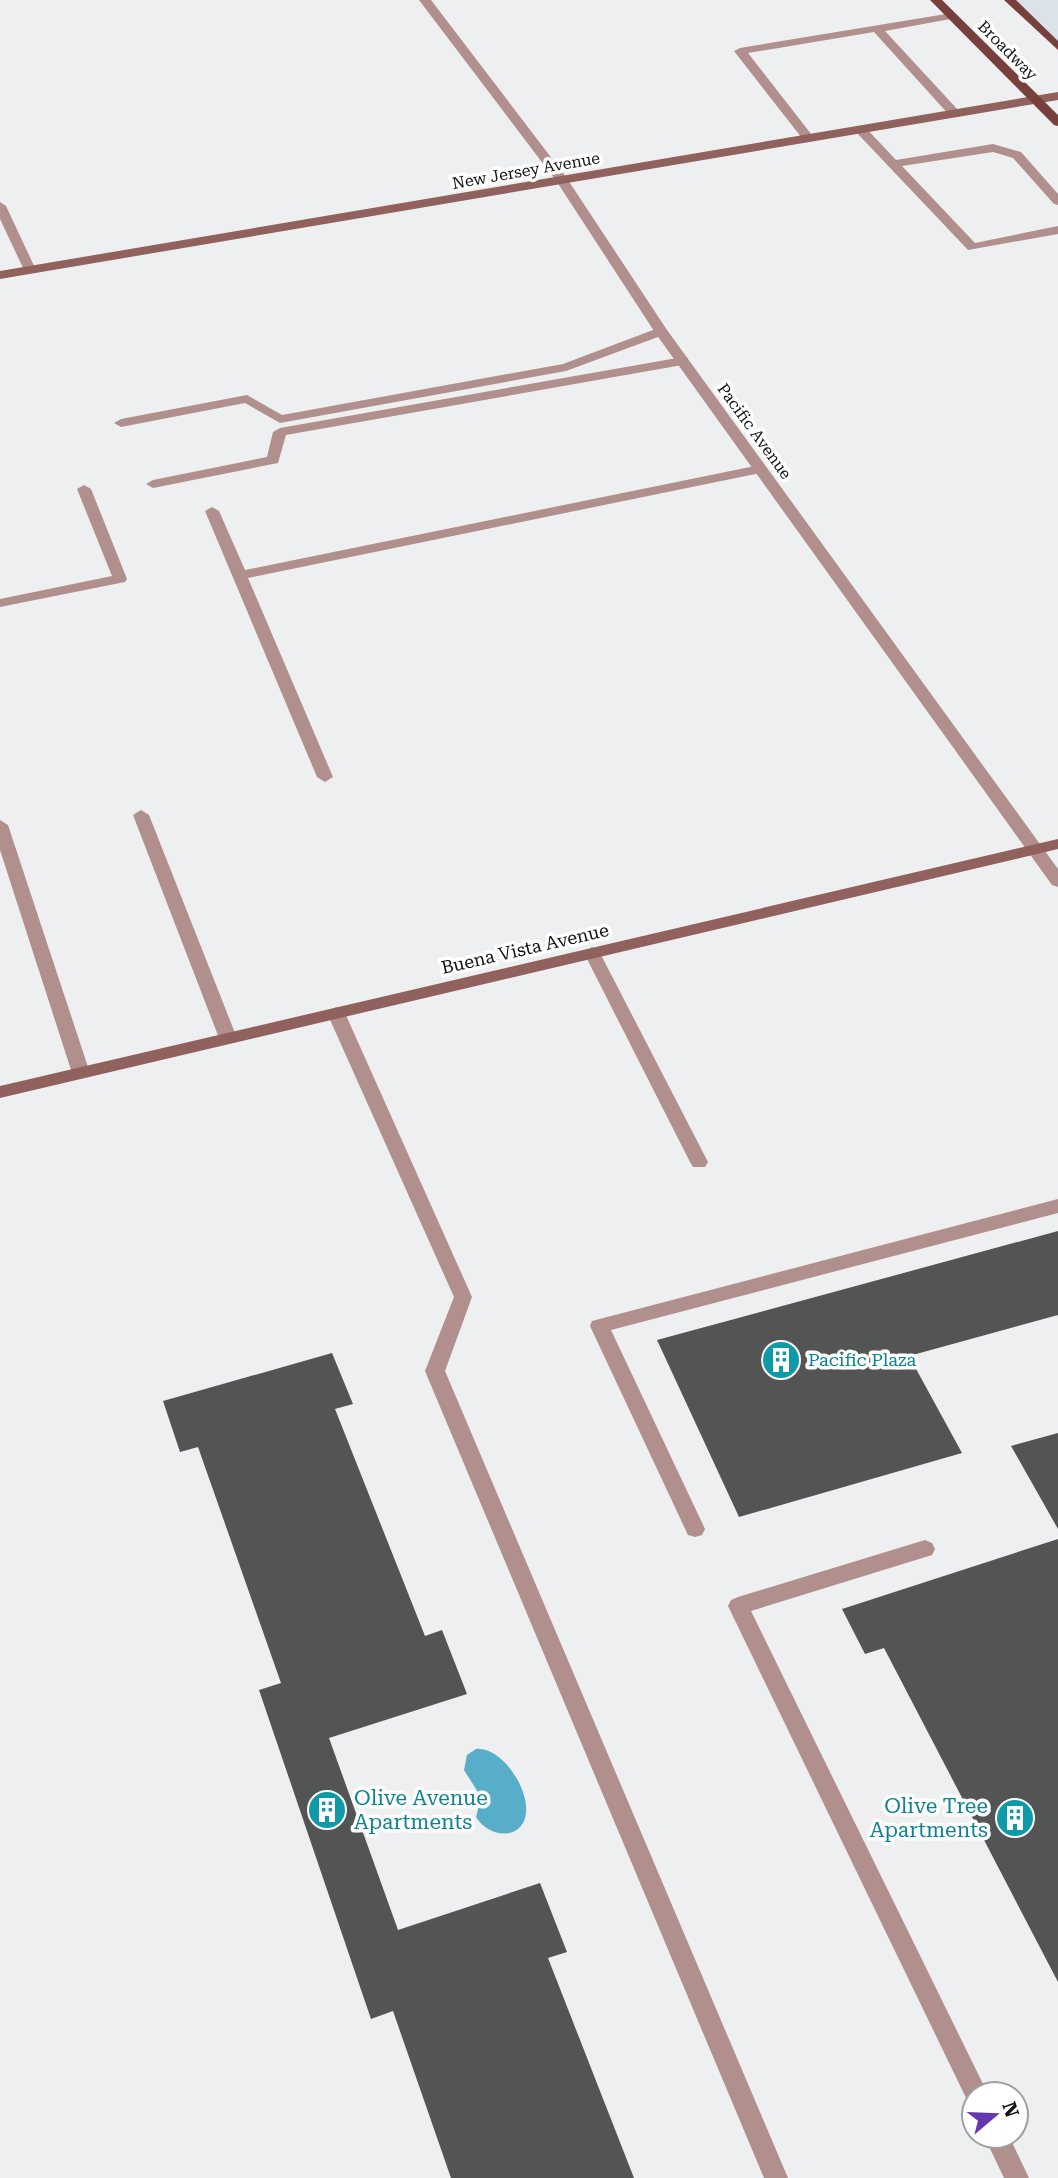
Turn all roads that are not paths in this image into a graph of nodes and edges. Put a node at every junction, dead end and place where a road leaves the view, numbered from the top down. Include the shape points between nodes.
1 (425, 0) edge
2 (936, 0) edge
3 (1010, 0) edge
4 (952, 16) junction
5 (876, 28) junction
6 (1058, 47) edge
7 (1058, 96) edge
8 (1036, 100) junction
9 (955, 114) junction
10 (1058, 122) edge
11 (861, 130) junction
12 (809, 139) junction
13 (893, 164) junction
14 (562, 180) junction
15 (1056, 196) edge
16 (0, 206) edge
17 (1058, 230) edge
18 (30, 270) junction
19 (0, 275) edge
20 (661, 331) junction
21 (683, 361) junction
22 (121, 423) dead end
23 (760, 469) junction
24 (153, 484) dead end
25 (84, 489) dead end
26 (212, 511) dead end
27 (240, 575) junction
28 (0, 603) edge
29 (326, 777) dead end
30 (141, 815) dead end
31 (0, 825) edge
32 (1058, 844) edge
33 (1035, 850) junction
34 (1058, 881) edge
35 (592, 953) junction
36 (336, 1013) junction
37 (228, 1038) junction
38 (80, 1073) junction
39 (0, 1092) edge
40 (698, 1162) dead end
41 (1058, 1206) edge
42 (695, 1529) dead end
43 (925, 1549) dead end
44 (969, 2080) edge
45 (1003, 2150) edge
46 (776, 2178) edge
47 (1017, 2178) edge

1 - 14 street, Pacific Avenue
2 - 4 main road, Broadway
3 - 6 main road
4 - 5 street
4 - 8 main road, Broadway
5 - 9 street
5 - 12 street via 740,51
7 - 8 street, New Jersey Avenue
8 - 9 street, New Jersey Avenue
8 - 10 main road, Broadway
9 - 11 street, New Jersey Avenue
11 - 12 street, New Jersey Avenue
11 - 13 street
12 - 14 street, New Jersey Avenue
13 - 15 street via 993,148 1017,155
13 - 17 street via 972,247
14 - 18 street, New Jersey Avenue
14 - 20 street, Pacific Avenue
16 - 18 street
18 - 19 street, New Jersey Avenue
20 - 21 street, Pacific Avenue
20 - 22 street via 566,367 280,419 247,399
21 - 23 street, Pacific Avenue
21 - 24 street via 279,432 273,460
23 - 27 street
23 - 33 street, Pacific Avenue
25 - 28 street via 120,579
26 - 27 street
27 - 29 street
30 - 37 street
31 - 38 street
32 - 33 street, Buena Vista Avenue
33 - 34 street, Pacific Avenue
33 - 35 street, Buena Vista Avenue
35 - 36 street, Buena Vista Avenue
35 - 40 street
36 - 37 street, Buena Vista Avenue
36 - 46 street via 463,1297 435,1371
37 - 38 street, Buena Vista Avenue
38 - 39 street, Buena Vista Avenue
41 - 42 street via 598,1325
43 - 44 street via 738,1605
45 - 47 street

